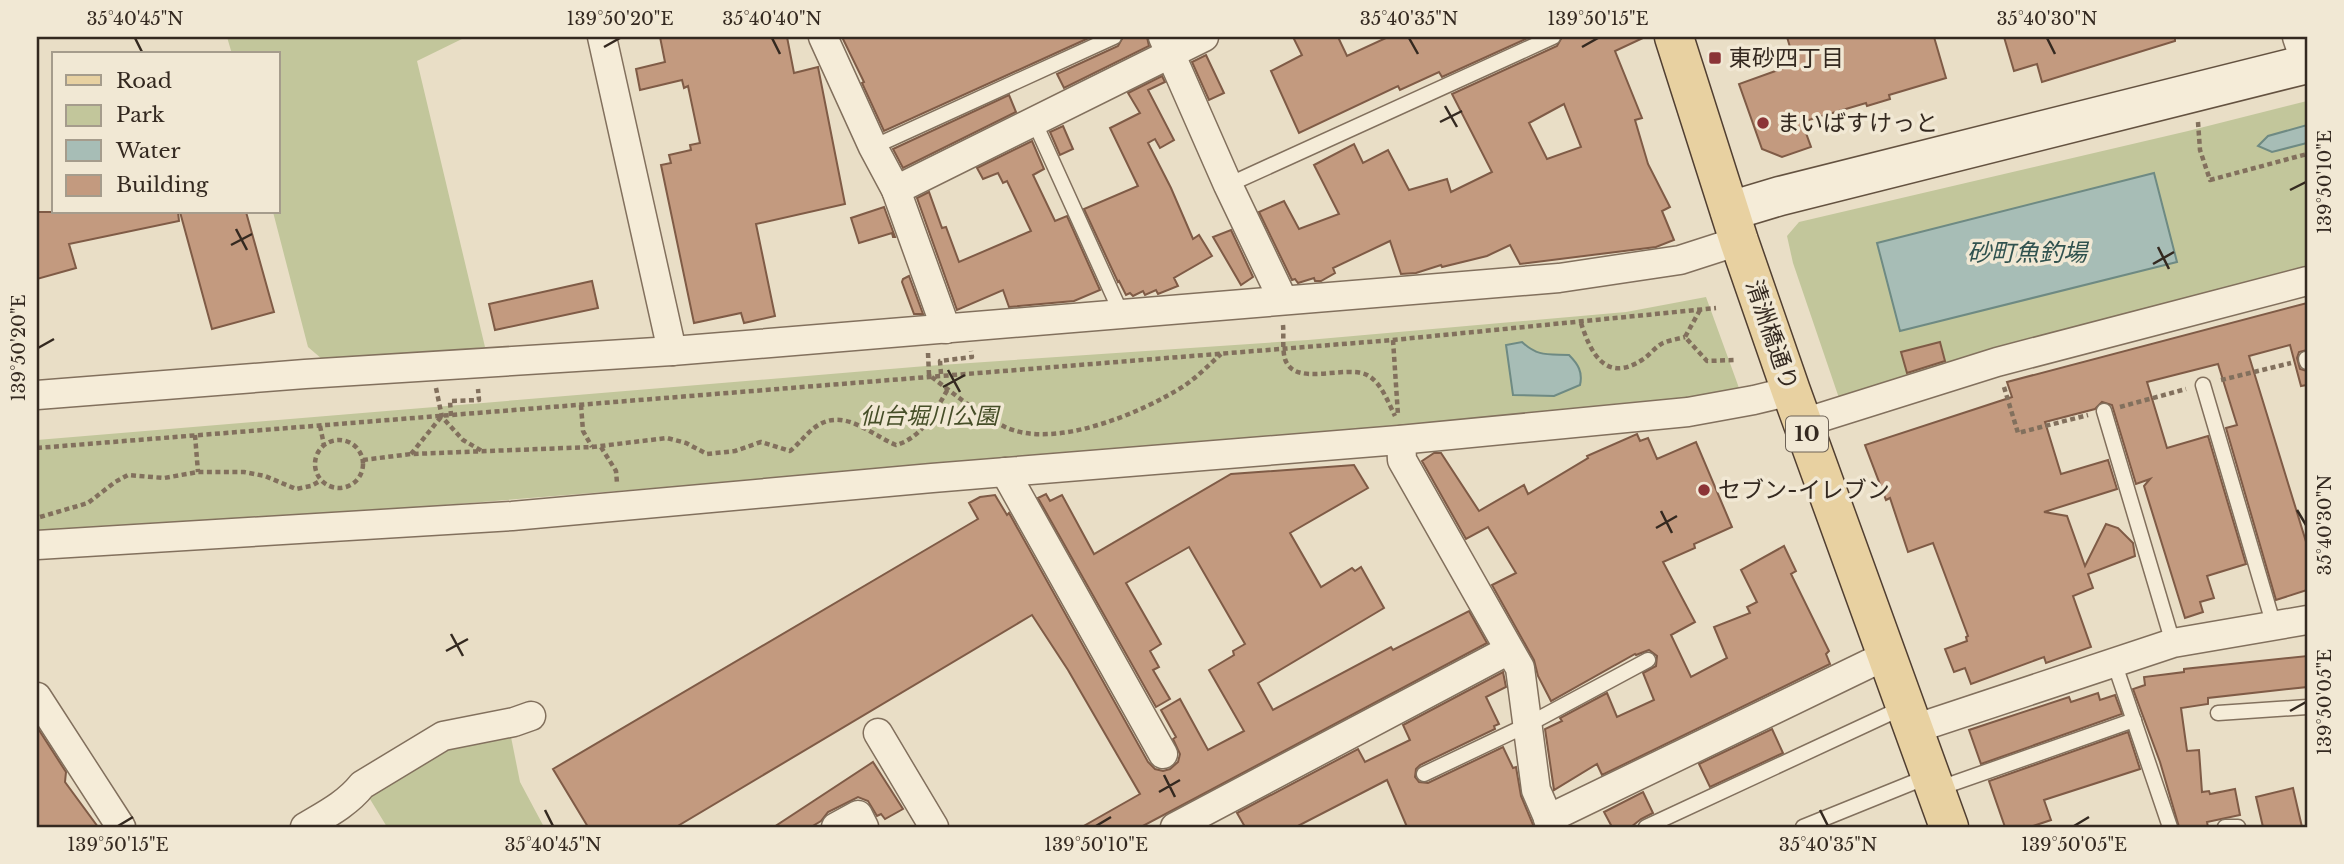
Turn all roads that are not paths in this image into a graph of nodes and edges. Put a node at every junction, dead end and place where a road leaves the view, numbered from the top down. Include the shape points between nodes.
1 (602, 37) edge
2 (823, 37) edge
3 (1114, 37) edge
4 (1204, 37) edge
5 (1553, 37) edge
6 (1674, 37) edge
7 (1167, 44) edge
8 (2303, 55) edge
9 (1034, 121) junction
10 (873, 147) junction
11 (1228, 186) junction
12 (896, 190) junction
13 (1735, 226) junction
14 (2307, 281) edge
15 (1283, 300) junction
16 (1122, 314) junction
17 (936, 330) junction
18 (672, 351) junction
19 (2203, 385) road end
20 (37, 395) edge
21 (1797, 407) junction
22 (2104, 411) road end
23 (1401, 440) junction
24 (1005, 472) junction
25 (37, 545) edge
26 (2307, 620) edge
27 (2274, 626) junction
28 (2173, 643) junction
29 (1510, 650) junction
30 (1887, 655) junction
31 (1648, 660) dead end
32 (2114, 662) junction
33 (37, 696) edge
34 (2307, 706) edge
35 (2218, 713) dead end
36 (531, 716) dead end
37 (1910, 718) junction
38 (2134, 720) junction
39 (1529, 724) junction
40 (878, 733) dead end
41 (1163, 754) dead end
42 (1424, 774) dead end
43 (1933, 782) junction
44 (345, 810) edge
45 (1550, 823) edge
46 (121, 827) edge
47 (305, 827) edge
48 (836, 827) edge
49 (864, 827) edge
50 (934, 827) edge
51 (1175, 827) edge
52 (1646, 827) edge
53 (1803, 827) edge
54 (1949, 827) edge
55 (2170, 827) edge
56 (2225, 827) edge
57 (2238, 827) edge

1 - 18 street
2 - 10 street
3 - 10 lane
4 - 7 street
5 - 11 lane
6 - 13 main road, 清洲橋通り / 10
7 - 9 street
7 - 11 street
8 - 13 street via 1780,196
9 - 12 street
9 - 16 lane
10 - 12 street
11 - 15 street
12 - 17 street
13 - 15 street via 1680,260 1559,278
13 - 21 main road, 清洲橋通り / 10
14 - 21 street via 1997,362
15 - 16 street
16 - 17 street
17 - 18 street
18 - 20 street
19 - 27 lane
21 - 23 street via 1754,400 1688,412
21 - 30 main road, 清洲橋通り / 10
22 - 28 lane
23 - 24 street
23 - 29 street via 1402,460
24 - 25 street via 512,516
24 - 41 street
26 - 27 street
27 - 28 street
28 - 32 street
29 - 39 street via 1520,667
29 - 51 street
30 - 37 main road, 清洲橋通り / 10
30 - 45 street
31 - 39 lane
32 - 37 street
32 - 38 lane
33 - 46 street
34 - 35 lane
36 - 44 street via 443,736 362,786
37 - 43 main road, 清洲橋通り / 10
37 - 52 lane
38 - 43 lane
38 - 55 lane
39 - 42 lane
39 - 45 street via 1536,790
40 - 50 street
43 - 53 lane
43 - 54 main road, 清洲橋通り / 10
44 - 47 street
48 - 49 street via 858,815
56 - 57 lane

